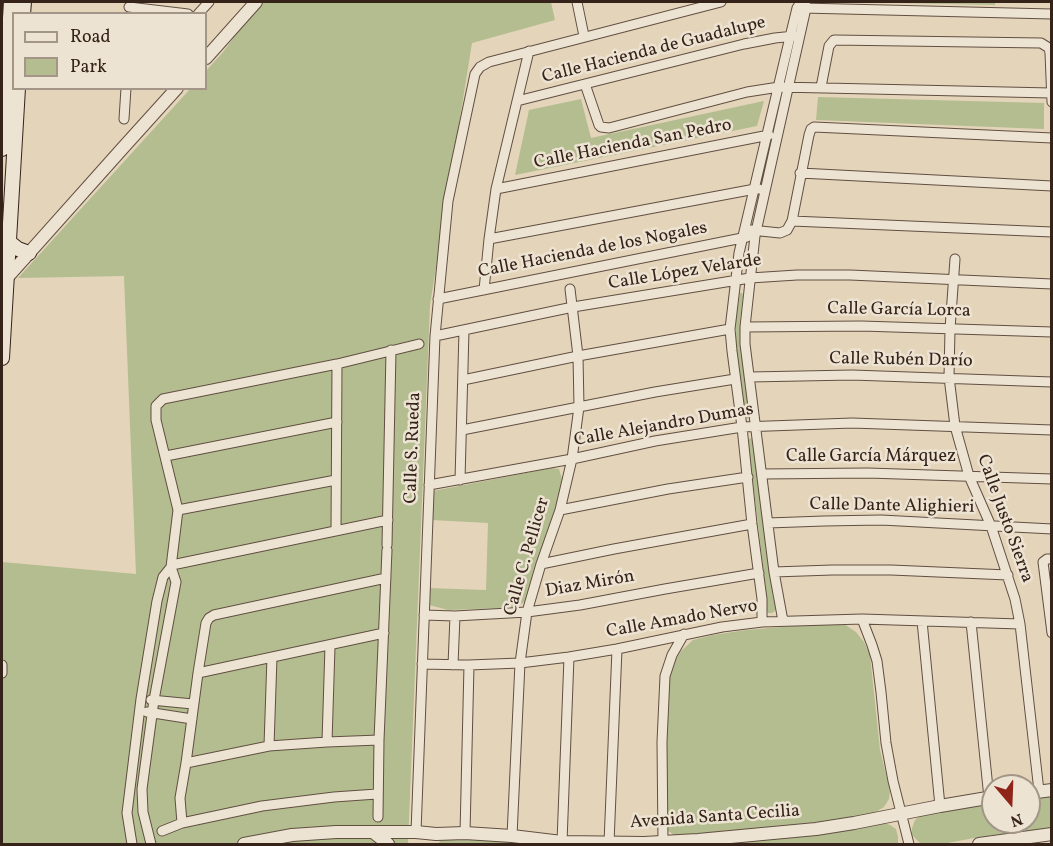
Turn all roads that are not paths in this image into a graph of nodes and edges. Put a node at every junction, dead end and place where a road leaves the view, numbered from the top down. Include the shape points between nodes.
1 (11, 2) edge
2 (256, 2) edge
3 (577, 2) edge
4 (721, 2) edge
5 (802, 5) edge
6 (128, 7) edge
7 (171, 12) edge
8 (1052, 14) edge
9 (584, 36) junction
10 (795, 36) junction
11 (529, 51) junction
12 (1050, 53) edge
13 (207, 57) edge
14 (585, 84) junction
15 (783, 87) junction
16 (821, 87) junction
17 (18, 90) edge
18 (126, 90) edge
19 (175, 90) edge
20 (1051, 93) edge
21 (517, 101) junction
22 (1052, 102) edge
23 (123, 119) dead end
24 (777, 134) junction
25 (766, 135) junction
26 (1052, 138) edge
27 (2, 149) edge
28 (800, 173) junction
29 (1052, 186) edge
30 (496, 189) junction
31 (760, 189) junction
32 (792, 221) junction
33 (1052, 232) edge
34 (745, 234) junction
35 (755, 234) junction
36 (489, 239) junction
37 (9, 242) junction
38 (29, 253) junction
39 (955, 259) dead end
40 (750, 278) junction
41 (736, 279) junction
42 (954, 280) junction
43 (4, 281) edge
44 (1052, 284) edge
45 (570, 289) dead end
46 (484, 290) junction
47 (438, 299) junction
48 (573, 307) junction
49 (745, 327) junction
50 (730, 329) junction
51 (950, 329) junction
52 (464, 330) junction
53 (1052, 332) edge
54 (435, 336) junction
55 (418, 344) dead end
56 (391, 350) junction
57 (578, 356) junction
58 (2, 358) edge
59 (337, 364) junction
60 (750, 377) junction
61 (949, 377) junction
62 (735, 379) junction
63 (463, 380) junction
64 (1052, 382) edge
65 (579, 407) junction
66 (337, 422) junction
67 (756, 426) junction
68 (955, 426) junction
69 (742, 427) junction
70 (462, 430) junction
71 (1052, 430) edge
72 (166, 456) junction
73 (572, 459) junction
74 (762, 474) junction
75 (969, 476) junction
76 (748, 477) junction
77 (1052, 479) edge
78 (336, 480) junction
79 (460, 480) junction
80 (429, 485) junction
81 (178, 510) junction
82 (560, 510) junction
83 (388, 520) junction
84 (768, 523) junction
85 (752, 524) junction
86 (991, 526) junction
87 (1052, 529) edge
88 (336, 531) junction
89 (1052, 559) edge
90 (541, 564) junction
91 (171, 566) junction
92 (774, 572) junction
93 (759, 573) junction
94 (1008, 575) junction
95 (386, 578) junction
96 (527, 612) junction
97 (424, 615) junction
98 (1050, 615) edge
99 (455, 616) junction
100 (862, 620) junction
101 (783, 621) junction
102 (922, 621) junction
103 (762, 622) junction
104 (971, 622) junction
105 (1020, 624) junction
106 (384, 633) junction
107 (1052, 633) edge
108 (684, 634) junction
109 (330, 646) junction
110 (617, 649) junction
111 (272, 657) junction
112 (569, 657) junction
113 (520, 663) junction
114 (2, 664) edge
115 (422, 664) junction
116 (453, 665) junction
117 (469, 665) junction
118 (2, 673) edge
119 (198, 673) junction
120 (141, 699) junction
121 (154, 700) junction
122 (194, 704) junction
123 (140, 710) junction
124 (152, 713) junction
125 (192, 719) junction
126 (379, 740) junction
127 (327, 742) junction
128 (269, 746) junction
129 (186, 763) junction
130 (988, 774) edge
131 (1038, 774) edge
132 (377, 794) junction
133 (981, 799) edge
134 (940, 806) junction
135 (901, 813) junction
136 (378, 817) dead end
137 (182, 824) junction
138 (162, 831) dead end
139 (373, 832) junction
140 (416, 832) junction
141 (465, 832) junction
142 (512, 836) junction
143 (1044, 838) edge
144 (433, 839) edge
145 (562, 842) junction
146 (609, 843) edge
147 (662, 843) edge
148 (132, 844) edge
149 (151, 844) edge
150 (244, 844) edge
151 (388, 844) edge
152 (645, 844) edge
153 (909, 844) edge
154 (980, 844) edge

1 - 27 main road
2 - 13 street
3 - 9 street
4 - 9 street
5 - 8 street
5 - 10 street
6 - 7 street
9 - 11 street
10 - 14 street, Calle Hacienda de Guadalupe via 744,44
10 - 15 street
11 - 21 street
11 - 47 street, Calle S. Rueda via 483,64 474,77 448,201
12 - 16 street via 1041,43 834,40 829,46
12 - 20 street
14 - 15 street via 599,125 609,128 747,92
14 - 21 street, Calle Hacienda de Guadalupe
15 - 16 street
15 - 24 street
15 - 25 street
16 - 20 street
17 - 37 main road
18 - 23 street
19 - 38 street
20 - 22 street
21 - 30 street
24 - 25 street, Calle Hacienda San Pedro
24 - 31 street
25 - 30 street, Calle Hacienda San Pedro
25 - 31 street
26 - 28 street via 820,126 809,135
28 - 29 street
28 - 32 street
30 - 36 street
31 - 34 street
31 - 35 street
31 - 36 street
32 - 33 street
32 - 35 street, Calle Hacienda de los Nogales via 784,233
34 - 35 street, Calle Hacienda de los Nogales
34 - 41 street
34 - 46 street, Calle Hacienda de los Nogales
35 - 40 street
36 - 46 street
37 - 38 main road
37 - 43 main road
38 - 43 street
39 - 42 street, Calle Justo Sierra
40 - 41 street, Calle López Velarde
40 - 42 street, Calle López Velarde via 850,275
40 - 49 street
41 - 48 street, Calle López Velarde
41 - 50 street
42 - 44 street, Calle López Velarde
42 - 51 street, Calle Justo Sierra
43 - 58 main road
45 - 48 street, Calle C. Pellicer
46 - 47 street, Calle Hacienda de los Nogales
47 - 54 street, Calle S. Rueda
48 - 52 street, Calle López Velarde
48 - 57 street, Calle C. Pellicer
49 - 51 street, Calle García Lorca
49 - 60 street
50 - 57 street
50 - 62 street
51 - 53 street, Calle García Lorca
51 - 61 street, Calle Justo Sierra
52 - 54 street, Calle López Velarde
52 - 63 street
54 - 80 street, Calle S. Rueda
55 - 56 street
56 - 59 street
56 - 83 street
57 - 63 street
57 - 65 street, Calle C. Pellicer
59 - 66 street
59 - 72 street via 163,399 156,406 156,420
60 - 61 street, Calle Rubén Darío
60 - 67 street
61 - 64 street, Calle Rubén Darío
61 - 68 street, Calle Justo Sierra
62 - 65 street
62 - 69 street
63 - 70 street
65 - 70 street
65 - 73 street, Calle C. Pellicer
66 - 72 street
66 - 78 street
67 - 68 street, Calle Alejandro Dumas
67 - 69 street, Calle Alejandro Dumas
67 - 74 street
68 - 71 street, Calle Alejandro Dumas
68 - 75 street, Calle Justo Sierra
69 - 73 street, Calle Alejandro Dumas
69 - 76 street
70 - 79 street
72 - 81 street
73 - 79 street, Calle Alejandro Dumas
73 - 82 street, Calle C. Pellicer
74 - 75 street, Calle García Márquez
74 - 84 street
75 - 77 street, Calle García Márquez
75 - 86 street, Calle Justo Sierra
76 - 82 street
76 - 85 street
78 - 81 street
78 - 88 street
79 - 80 street, Calle Alejandro Dumas
80 - 97 street, Calle S. Rueda
81 - 91 street
82 - 90 street, Calle C. Pellicer
83 - 88 street
83 - 95 street
84 - 86 street, Calle Dante Alighieri via 881,520
84 - 92 street
85 - 90 street
85 - 93 street
86 - 87 street, Calle Dante Alighieri
86 - 94 street, Calle Justo Sierra
88 - 91 street
89 - 98 street via 1042,562
90 - 96 street, Calle C. Pellicer
91 - 120 street via 163,577 157,601
91 - 121 street via 176,582
92 - 94 street via 891,570
92 - 101 street
93 - 96 street, Diaz Mirón
93 - 103 street
94 - 105 street, Calle Justo Sierra
95 - 106 street
95 - 119 street via 214,615 206,623
96 - 99 street, Diaz Mirón
96 - 113 street, Calle C. Pellicer
97 - 99 street, Diaz Mirón
97 - 115 street, Calle S. Rueda
98 - 107 street
99 - 116 street
100 - 101 street, Calle Amado Nervo
100 - 102 street, Calle Amado Nervo
100 - 135 street via 877,661 886,743
101 - 103 street, Calle Amado Nervo
102 - 104 street, Calle Amado Nervo
102 - 134 street
103 - 108 street, Calle Amado Nervo
104 - 105 street, Calle Amado Nervo
104 - 130 street
105 - 131 street, Calle Justo Sierra
106 - 109 street
106 - 126 street
108 - 110 street, Calle Amado Nervo
108 - 147 street via 665,675
109 - 111 street
109 - 127 street
110 - 112 street, Calle Amado Nervo
110 - 146 street
111 - 119 street
111 - 128 street
112 - 113 street, Calle Amado Nervo
112 - 145 street
113 - 117 street, Calle Amado Nervo
113 - 142 street, Calle C. Pellicer
114 - 118 street
115 - 116 street, Calle Amado Nervo
115 - 140 street, Calle S. Rueda
116 - 117 street, Calle Amado Nervo
117 - 141 street
119 - 122 street
120 - 121 street
120 - 123 street
121 - 122 street
121 - 124 street
122 - 125 street
123 - 124 street
123 - 148 street via 127,813
124 - 125 street
124 - 149 street via 142,789
125 - 129 street
126 - 127 street
126 - 132 street
127 - 128 street
128 - 129 street
129 - 137 street via 180,798
132 - 136 street
132 - 137 street via 262,806
133 - 134 street, Avenida Santa Cecilia
134 - 135 street, Avenida Santa Cecilia
135 - 147 street, Avenida Santa Cecilia via 816,829
135 - 153 street
137 - 138 street
139 - 140 street, Avenida Santa Cecilia
139 - 150 street, Avenida Santa Cecilia via 292,835
139 - 151 street
140 - 144 street, Avenida Santa Cecilia
141 - 142 street, Avenida Santa Cecilia
141 - 144 street, Avenida Santa Cecilia
142 - 145 street, Avenida Santa Cecilia
143 - 154 street
145 - 146 street, Avenida Santa Cecilia
146 - 152 street, Avenida Santa Cecilia
147 - 152 street, Avenida Santa Cecilia

